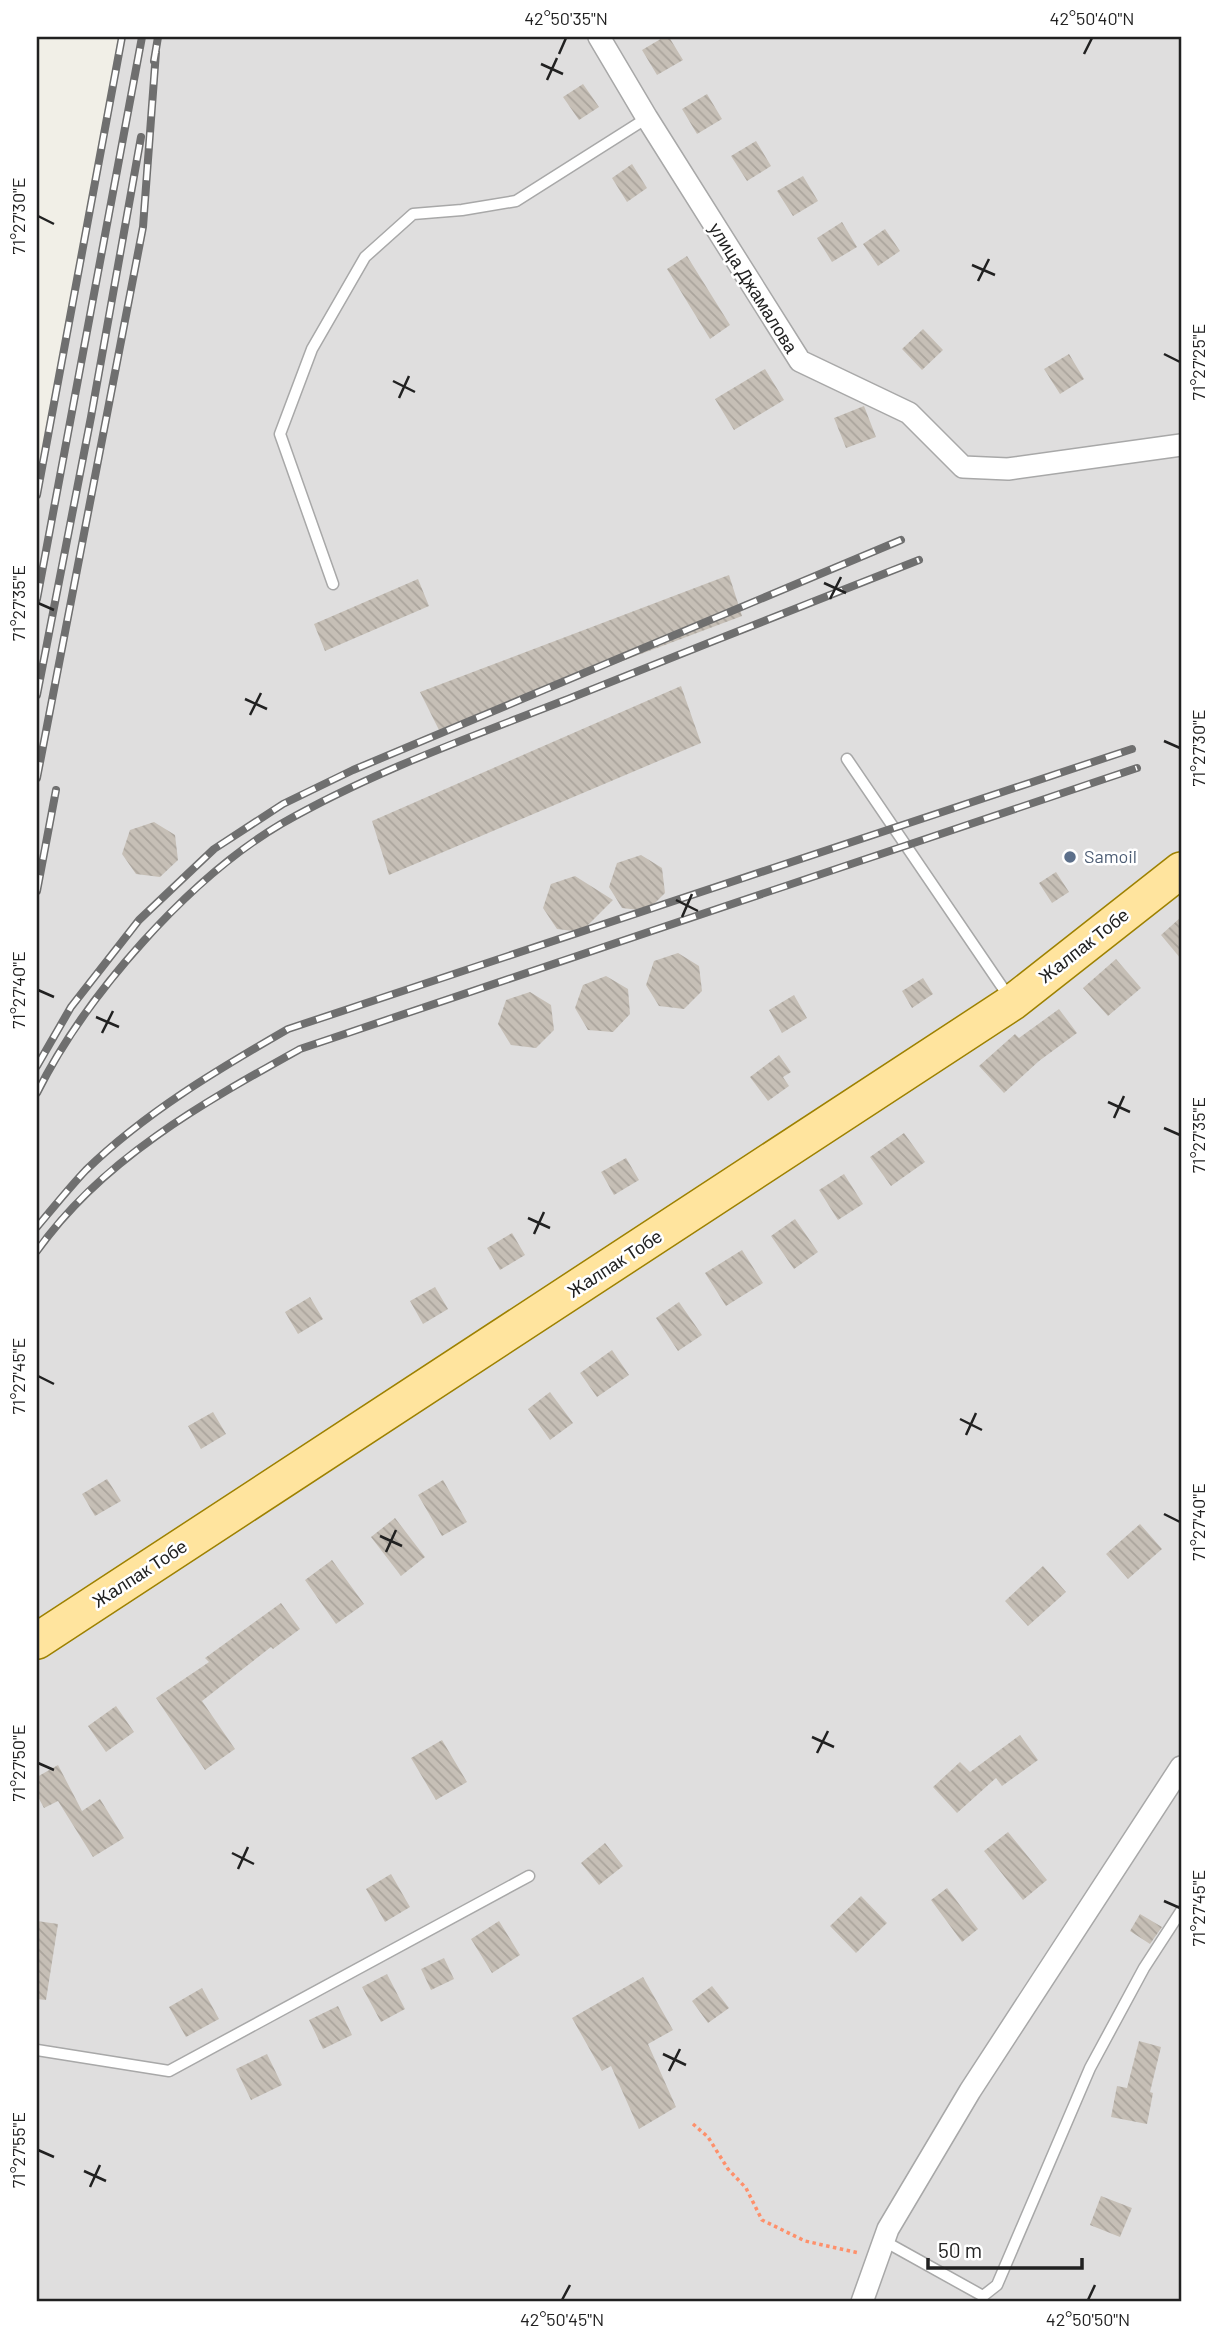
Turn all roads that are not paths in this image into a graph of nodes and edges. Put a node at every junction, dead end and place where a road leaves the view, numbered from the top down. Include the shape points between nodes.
1 (599, 37) edge
2 (647, 118) junction
3 (1181, 446) edge
4 (332, 584) dead end
5 (847, 760) dead end
6 (1181, 870) edge
7 (1013, 1002) junction
8 (37, 1642) edge
9 (1181, 1768) edge
10 (529, 1876) dead end
11 (1181, 1911) edge
12 (37, 2050) edge
13 (881, 2249) junction
14 (862, 2302) edge

1 - 2 street, улица Джамалова
2 - 3 street, улица Джамалова via 800,361 909,413 963,467 1008,469
2 - 4 lane via 516,201 413,214 365,257 312,349 280,434
5 - 7 lane
6 - 7 main road, Жалпак Тобе
7 - 8 main road, Жалпак Тобе
9 - 13 street via 970,2091 888,2229
10 - 12 lane via 169,2071
11 - 13 lane via 1090,2068 997,2285 983,2296
13 - 14 street

